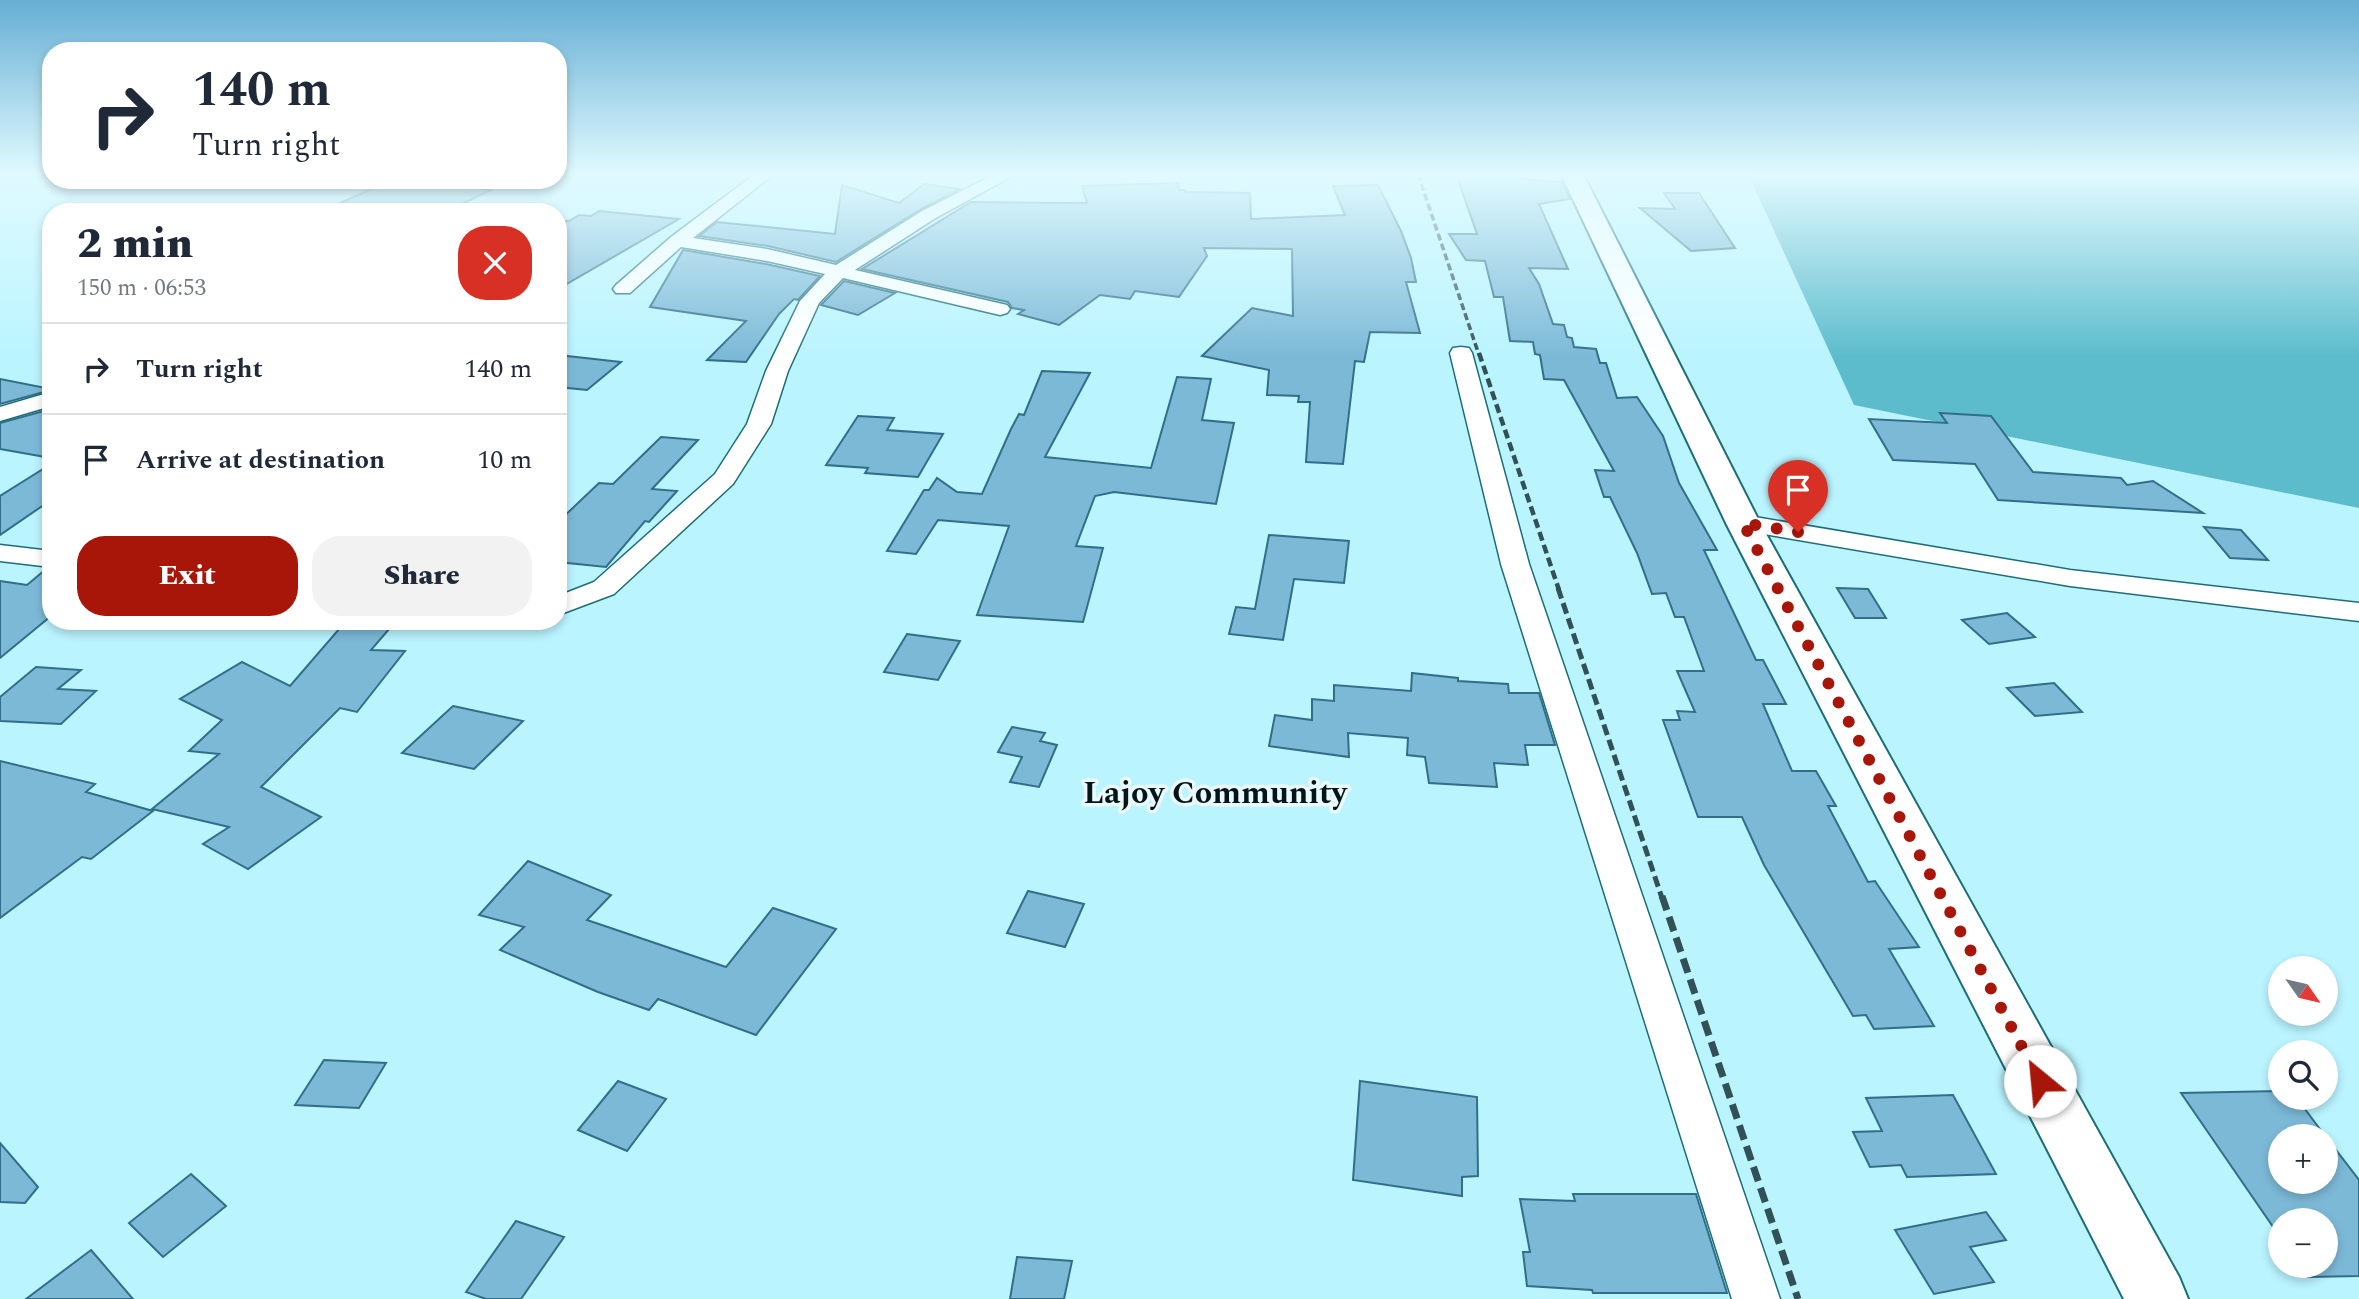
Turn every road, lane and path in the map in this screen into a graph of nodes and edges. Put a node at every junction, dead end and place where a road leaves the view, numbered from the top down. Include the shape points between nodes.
1 (685, 235) edge
2 (897, 235) edge
3 (1603, 235) edge
4 (677, 241) junction
5 (837, 273) junction
6 (623, 289) dead end
7 (1000, 309) dead end
8 (1461, 353) dead end
9 (42, 401) edge
10 (0, 414) edge
11 (1743, 523) junction
12 (0, 553) edge
13 (42, 558) edge
14 (567, 602) edge
15 (2359, 612) edge
16 (1756, 1299) edge
17 (2157, 1299) edge

1 - 4 street
2 - 5 street
3 - 11 main road
4 - 5 street via 767,255
4 - 6 street
5 - 7 street
5 - 14 street via 810,301 777,371 759,424 724,479 604,588
8 - 16 street via 1515,564
9 - 10 street
11 - 15 street via 2070,578
11 - 17 main road
12 - 13 street

